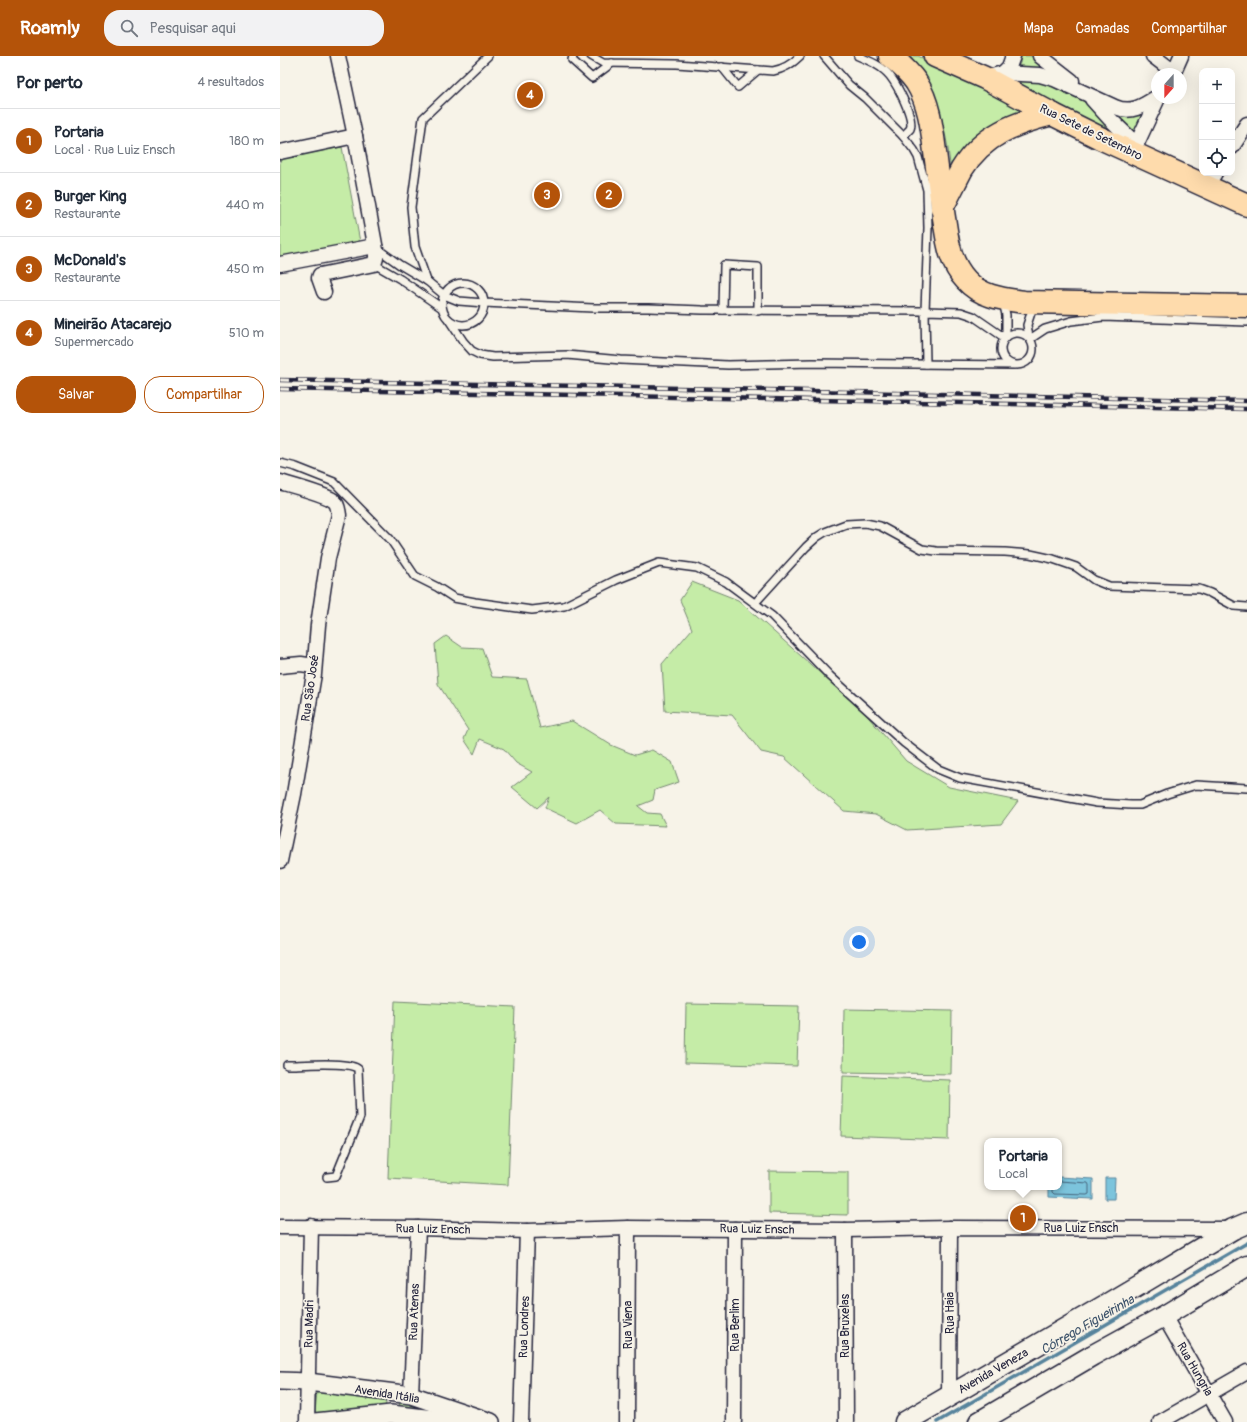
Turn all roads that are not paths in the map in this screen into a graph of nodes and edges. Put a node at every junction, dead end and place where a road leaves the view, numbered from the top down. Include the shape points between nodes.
1 (338, 56) edge
2 (488, 56) edge
3 (573, 56) edge
4 (591, 56) edge
5 (800, 56) edge
6 (858, 56) edge
7 (890, 56) edge
8 (936, 56) edge
9 (1013, 56) edge
10 (1040, 56) edge
11 (1153, 56) edge
12 (1181, 56) edge
13 (828, 57) edge
14 (612, 63) junction
15 (722, 67) junction
16 (1167, 68) edge
17 (1175, 68) edge
18 (758, 70) junction
19 (994, 76) junction
20 (1088, 94) junction
21 (1151, 101) edge
22 (1155, 104) edge
23 (1052, 114) junction
24 (1247, 124) edge
25 (355, 136) junction
26 (903, 136) junction
27 (1235, 142) edge
28 (1134, 148) junction
29 (280, 152) edge
30 (1211, 180) edge
31 (1247, 205) edge
32 (942, 208) junction
33 (375, 246) junction
34 (280, 264) edge
35 (374, 264) junction
36 (427, 281) junction
37 (324, 292) dead end
38 (444, 295) junction
39 (1002, 299) junction
40 (1035, 302) junction
41 (484, 303) junction
42 (1247, 306) edge
43 (442, 308) junction
44 (723, 310) junction
45 (758, 311) junction
46 (925, 311) junction
47 (449, 320) junction
48 (1247, 322) edge
49 (1006, 338) junction
50 (1029, 338) junction
51 (926, 364) junction
52 (1014, 365) junction
53 (280, 463) edge
54 (280, 482) edge
55 (755, 603) junction
56 (1247, 607) edge
57 (280, 666) edge
58 (314, 666) junction
59 (1247, 788) edge
60 (280, 861) edge
61 (287, 1065) dead end
62 (327, 1177) dead end
63 (311, 1226) junction
64 (1240, 1226) edge
65 (280, 1227) edge
66 (418, 1228) junction
67 (628, 1228) junction
68 (950, 1228) junction
69 (735, 1229) junction
70 (845, 1230) junction
71 (526, 1231) junction
72 (1247, 1266) edge
73 (1164, 1316) junction
74 (1247, 1372) edge
75 (280, 1381) edge
76 (308, 1382) junction
77 (394, 1393) junction
78 (1210, 1393) junction
79 (411, 1395) junction
80 (949, 1397) junction
81 (391, 1414) junction
82 (307, 1422) edge
83 (315, 1422) edge
84 (459, 1422) edge
85 (491, 1422) edge
86 (521, 1422) edge
87 (627, 1422) edge
88 (734, 1422) edge
89 (846, 1422) edge
90 (905, 1422) edge
91 (979, 1422) edge
92 (1160, 1422) edge
93 (1225, 1422) edge

1 - 25 street
2 - 36 lane via 423,118 411,207 415,247
3 - 14 lane via 572,60 592,78
4 - 14 lane via 603,63
5 - 18 lane via 784,68 773,71
6 - 26 lane via 874,62 890,76 903,99 911,123 910,129
7 - 32 main road via 907,70 917,83 927,107
8 - 19 main road, Rua Sete de Setembro
9 - 19 street via 1009,67
10 - 20 street
11 - 16 street
12 - 17 street
13 - 26 lane via 849,85
14 - 15 lane
15 - 18 lane
15 - 18 lane via 738,88
19 - 20 street via 1040,75
19 - 23 main road, Rua Sete de Setembro
20 - 21 street via 1125,110
20 - 28 street
22 - 28 street
23 - 28 main road, Rua Sete de Setembro
23 - 32 main road via 1009,127 986,142 962,169
24 - 27 street
25 - 29 street
25 - 33 street
26 - 46 lane via 918,157 927,190
28 - 30 main road, Rua Sete de Setembro
30 - 31 main road, Rua Sete de Setembro
32 - 39 main road via 950,253 957,269 974,287
33 - 34 street
33 - 35 street
33 - 36 lane
35 - 37 street via 320,275
35 - 43 lane
36 - 38 lane
38 - 41 lane via 454,300
38 - 41 lane via 452,286 464,283 480,292
38 - 43 lane
39 - 40 main road
39 - 49 lane via 1006,315
40 - 42 main road
40 - 50 lane via 1028,325
41 - 44 lane
41 - 47 lane via 484,310 480,316 469,325 455,324
43 - 47 lane
44 - 45 lane
44 - 45 lane via 724,265 758,267
45 - 46 lane
46 - 49 lane via 961,312 973,316
46 - 51 lane
47 - 51 lane via 469,349 486,356 567,356 728,365
48 - 50 lane via 1103,316 1071,321 1045,329
49 - 50 lane via 1019,332
49 - 52 lane via 1002,343 1002,354 1008,363
50 - 52 lane via 1034,346 1032,357 1024,364
51 - 52 lane
53 - 55 lane via 334,482 390,539 415,576 454,598 532,610 564,606 616,580 659,563 697,568 726,582
54 - 58 street, Rua São José via 326,496 334,500 338,509 339,515 328,558
55 - 56 lane via 806,547 825,532 846,524 865,523 880,526 922,549 1030,554 1076,567 1094,580 1109,586 1199,589 1234,606
55 - 59 lane via 772,616 830,676 904,743 938,769 960,778 1097,803 1131,805 1140,805 1196,785
57 - 58 street
58 - 60 street, Rua São José via 294,794
61 - 62 lane via 338,1064 356,1066 358,1069 360,1117 336,1176
63 - 65 street, Rua Luiz Ensch
63 - 66 street, Rua Luiz Ensch
63 - 76 street, Rua Madri
64 - 68 street, Rua Luiz Ensch
64 - 80 main road, Avenida Veneza
66 - 71 street, Rua Luiz Ensch
66 - 79 street, Rua Atenas
67 - 69 street, Rua Luiz Ensch
67 - 71 street, Rua Luiz Ensch
67 - 87 street, Rua Viena
68 - 70 street, Rua Luiz Ensch
68 - 80 street, Rua Haia
69 - 70 street, Rua Luiz Ensch
69 - 88 street, Rua Berlim
70 - 89 street, Rua Bruxelas
71 - 86 street, Rua Londres
72 - 73 main road
73 - 78 street, Rua Hungria
73 - 91 main road
74 - 78 street
75 - 76 street, Avenida Itália
76 - 77 street, Avenida Itália
76 - 82 street, Rua Madri
77 - 79 street, Avenida Itália
77 - 81 street
78 - 92 street
78 - 93 street, Rua Hungria
79 - 85 street, Avenida Itália
80 - 90 main road, Avenida Veneza
81 - 83 street
81 - 84 street

